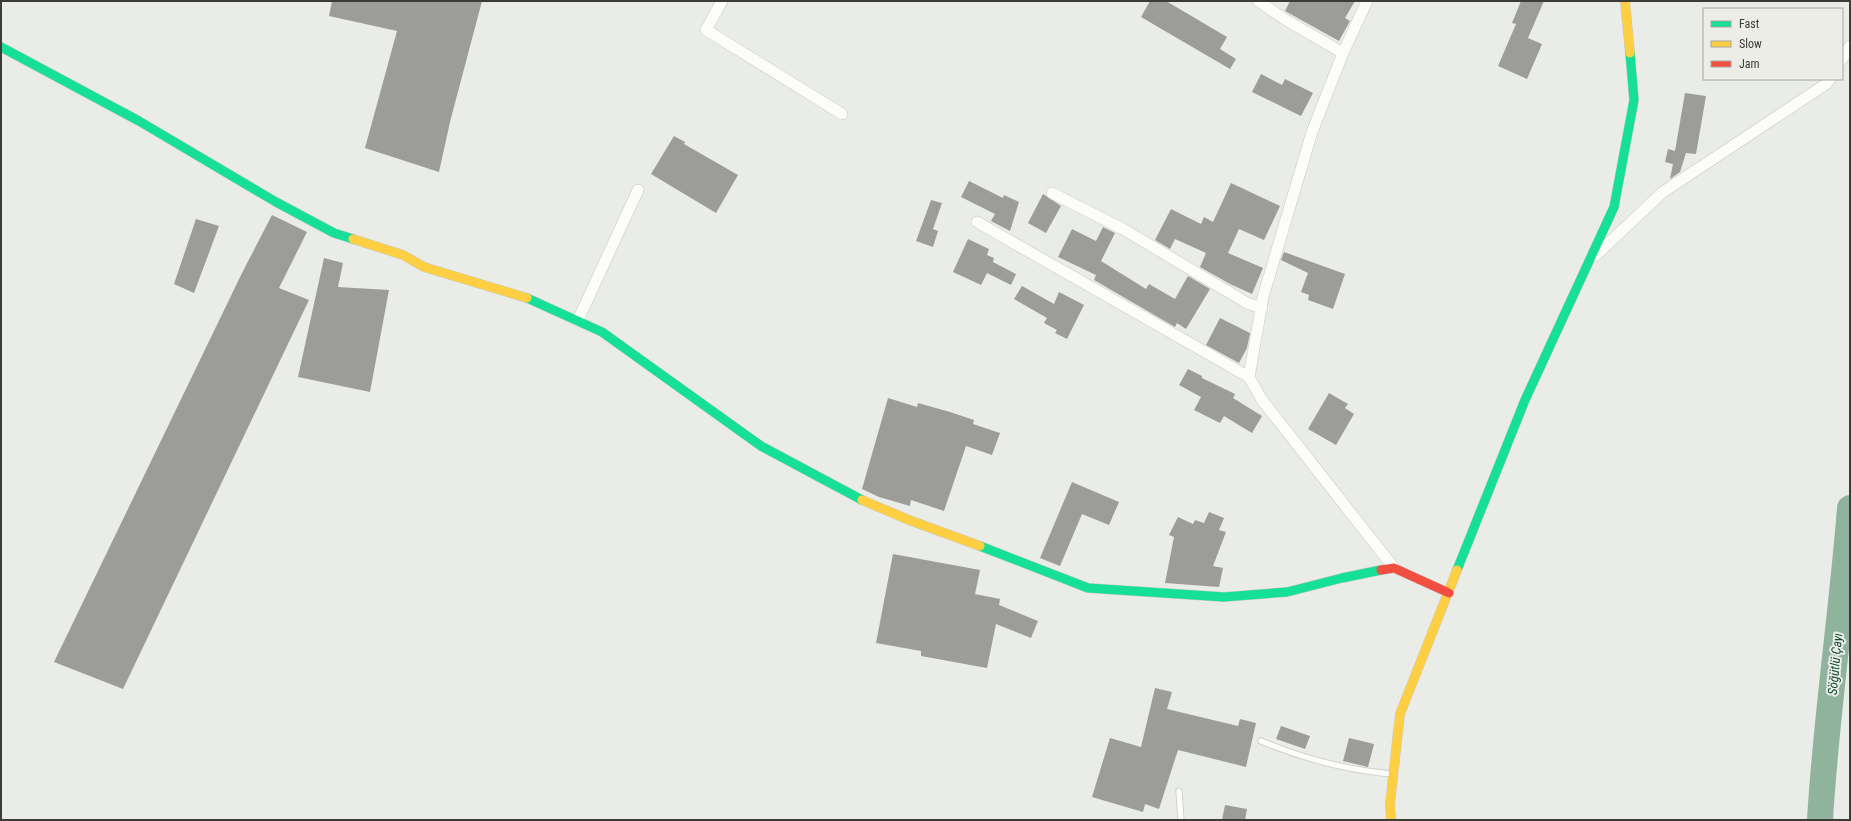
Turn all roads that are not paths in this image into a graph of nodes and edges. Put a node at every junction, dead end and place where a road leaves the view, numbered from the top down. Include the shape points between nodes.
1 (722, 1) edge
2 (1258, 1) edge
3 (1367, 1) edge
4 (1625, 1) edge
5 (1850, 46) edge
6 (1, 47) edge
7 (1343, 53) junction
8 (1843, 57) edge
9 (1829, 80) edge
10 (842, 114) dead end
11 (638, 190) dead end
12 (1052, 193) dead end
13 (977, 222) dead end
14 (1589, 261) junction
15 (1262, 308) junction
16 (578, 320) junction
17 (1249, 377) junction
18 (1394, 568) junction
19 (1449, 592) junction
20 (1261, 741) dead end
21 (1393, 774) junction
22 (1179, 792) dead end
23 (1181, 820) edge
24 (1391, 820) edge

1 - 10 street via 706,30
2 - 7 street
3 - 7 street
4 - 14 street via 1634,100 1614,207
5 - 8 street
6 - 16 street via 139,121 276,202 334,233 403,256 424,267 520,295
7 - 15 street via 1312,132
9 - 14 street via 1663,192
11 - 16 street
12 - 15 street via 1123,229 1247,303
13 - 17 street
14 - 19 street via 1525,400
15 - 17 street
16 - 18 street via 602,332 762,446 851,495 909,520 1088,588 1224,597 1287,592
17 - 18 street via 1262,400
18 - 19 street
19 - 21 street via 1400,714
20 - 21 lane via 1293,755 1332,766
21 - 24 street
22 - 23 lane

